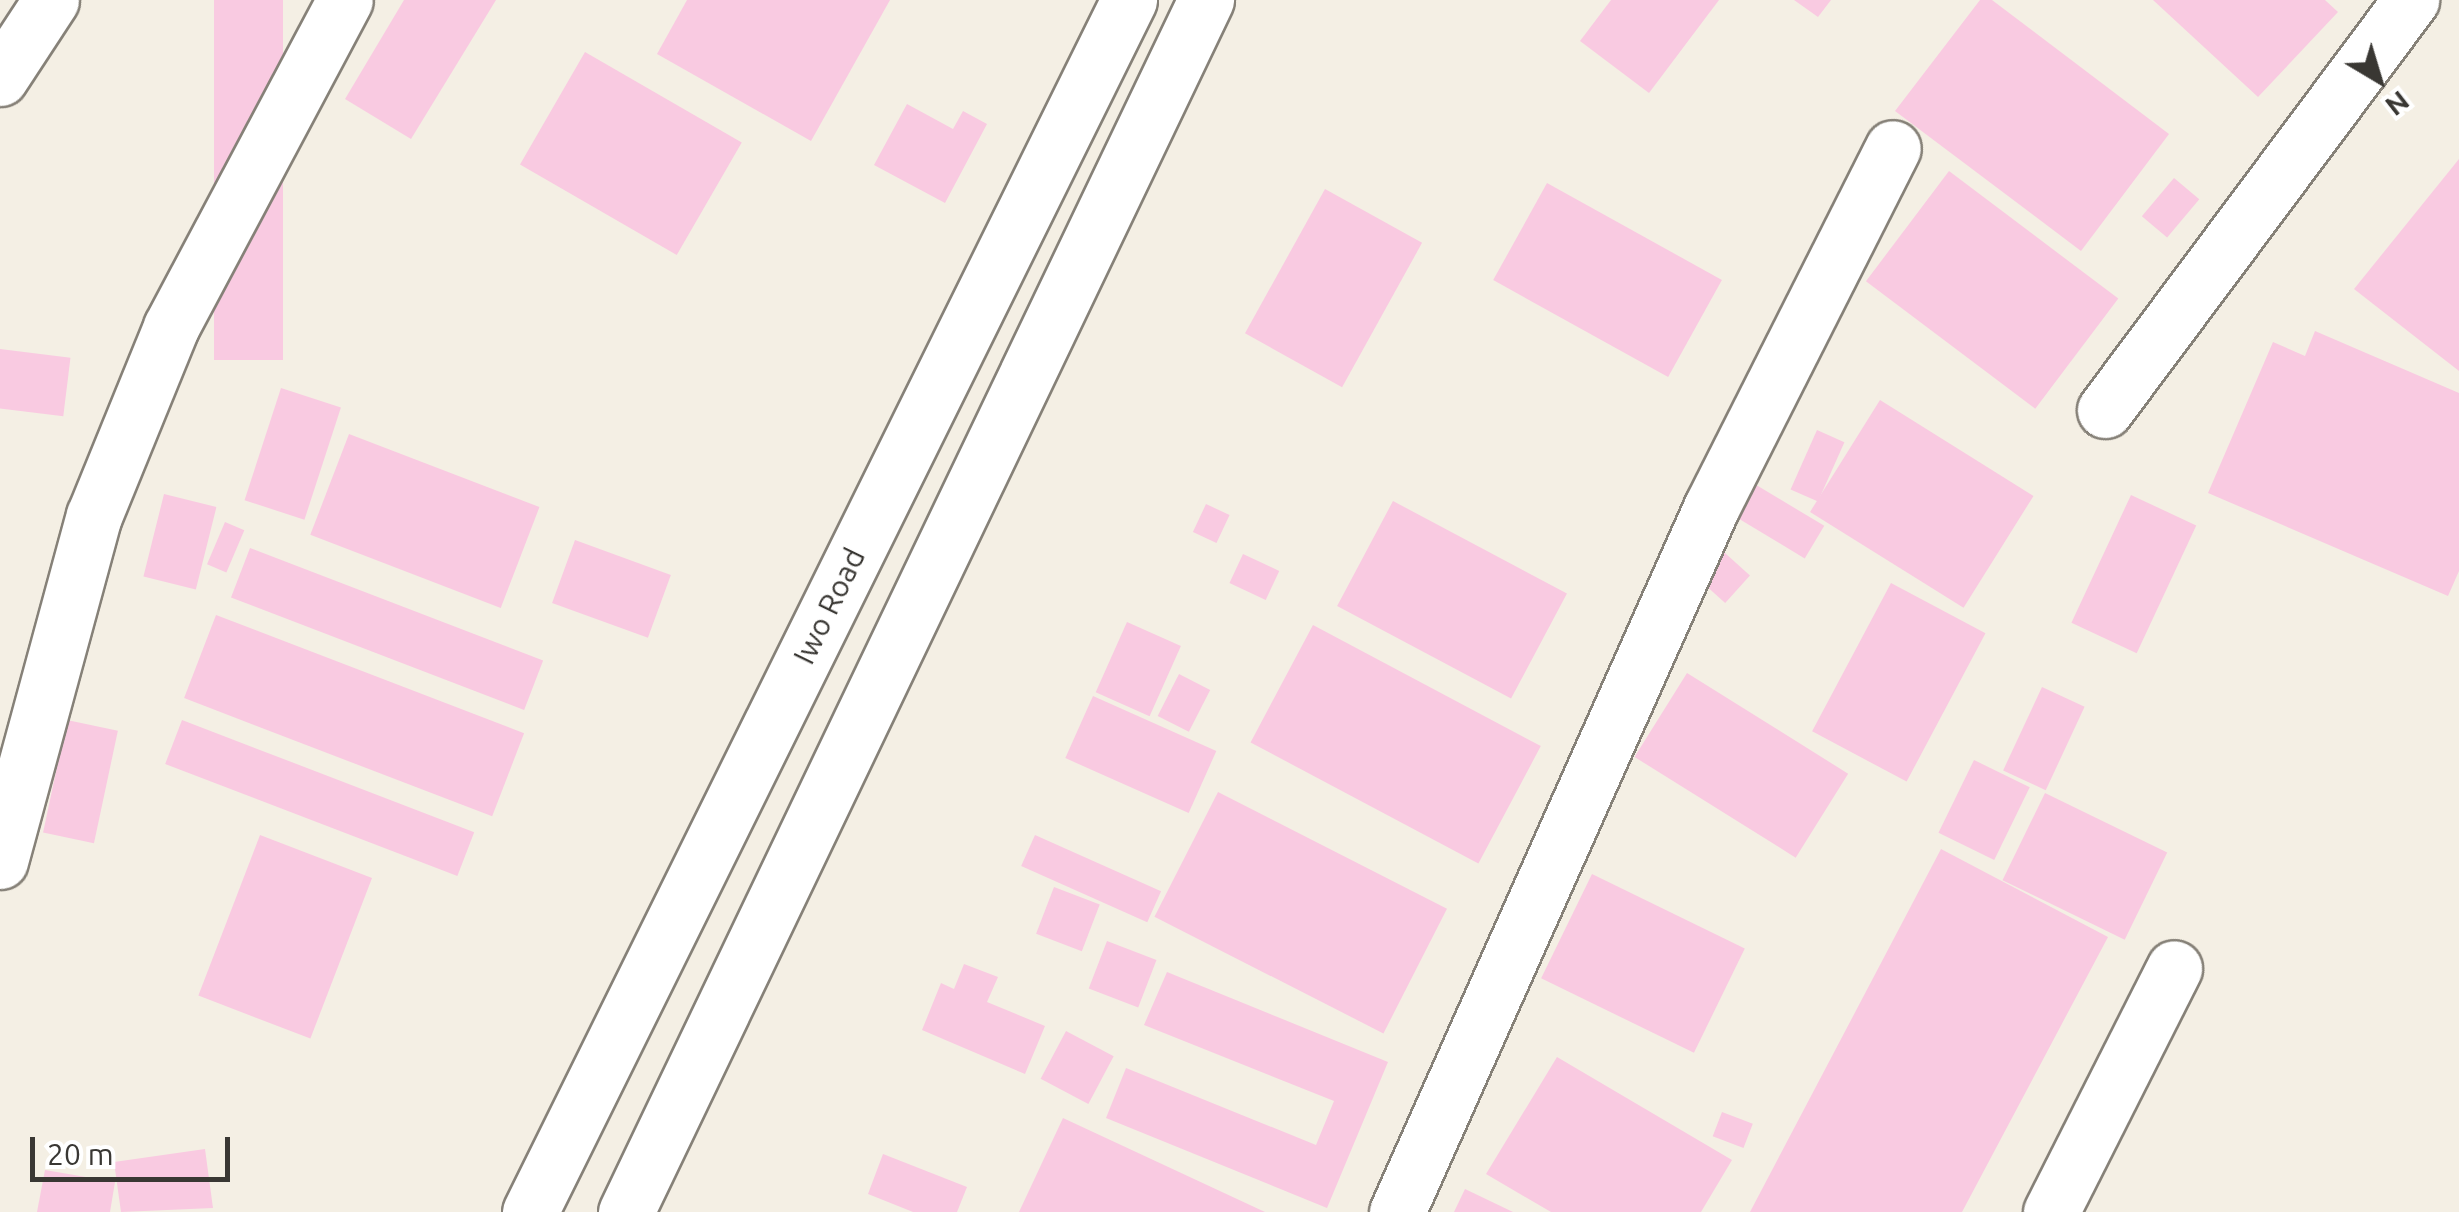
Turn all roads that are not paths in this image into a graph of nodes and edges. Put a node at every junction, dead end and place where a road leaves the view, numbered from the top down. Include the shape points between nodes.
1 (51, 0) edge
2 (346, 0) edge
3 (1128, 0) edge
4 (1206, 0) edge
5 (2412, 0) edge
6 (0, 78) edge
7 (1893, 148) dead end
8 (2105, 410) dead end
9 (0, 861) edge
10 (2174, 968) dead end
11 (530, 1212) edge
12 (626, 1212) edge
13 (1396, 1212) edge
14 (2051, 1212) edge

1 - 6 main road
2 - 9 main road via 171,326 94,516
3 - 11 main road, Iwo Road
4 - 12 main road
5 - 8 main road
7 - 13 main road via 1711,508
10 - 14 main road

